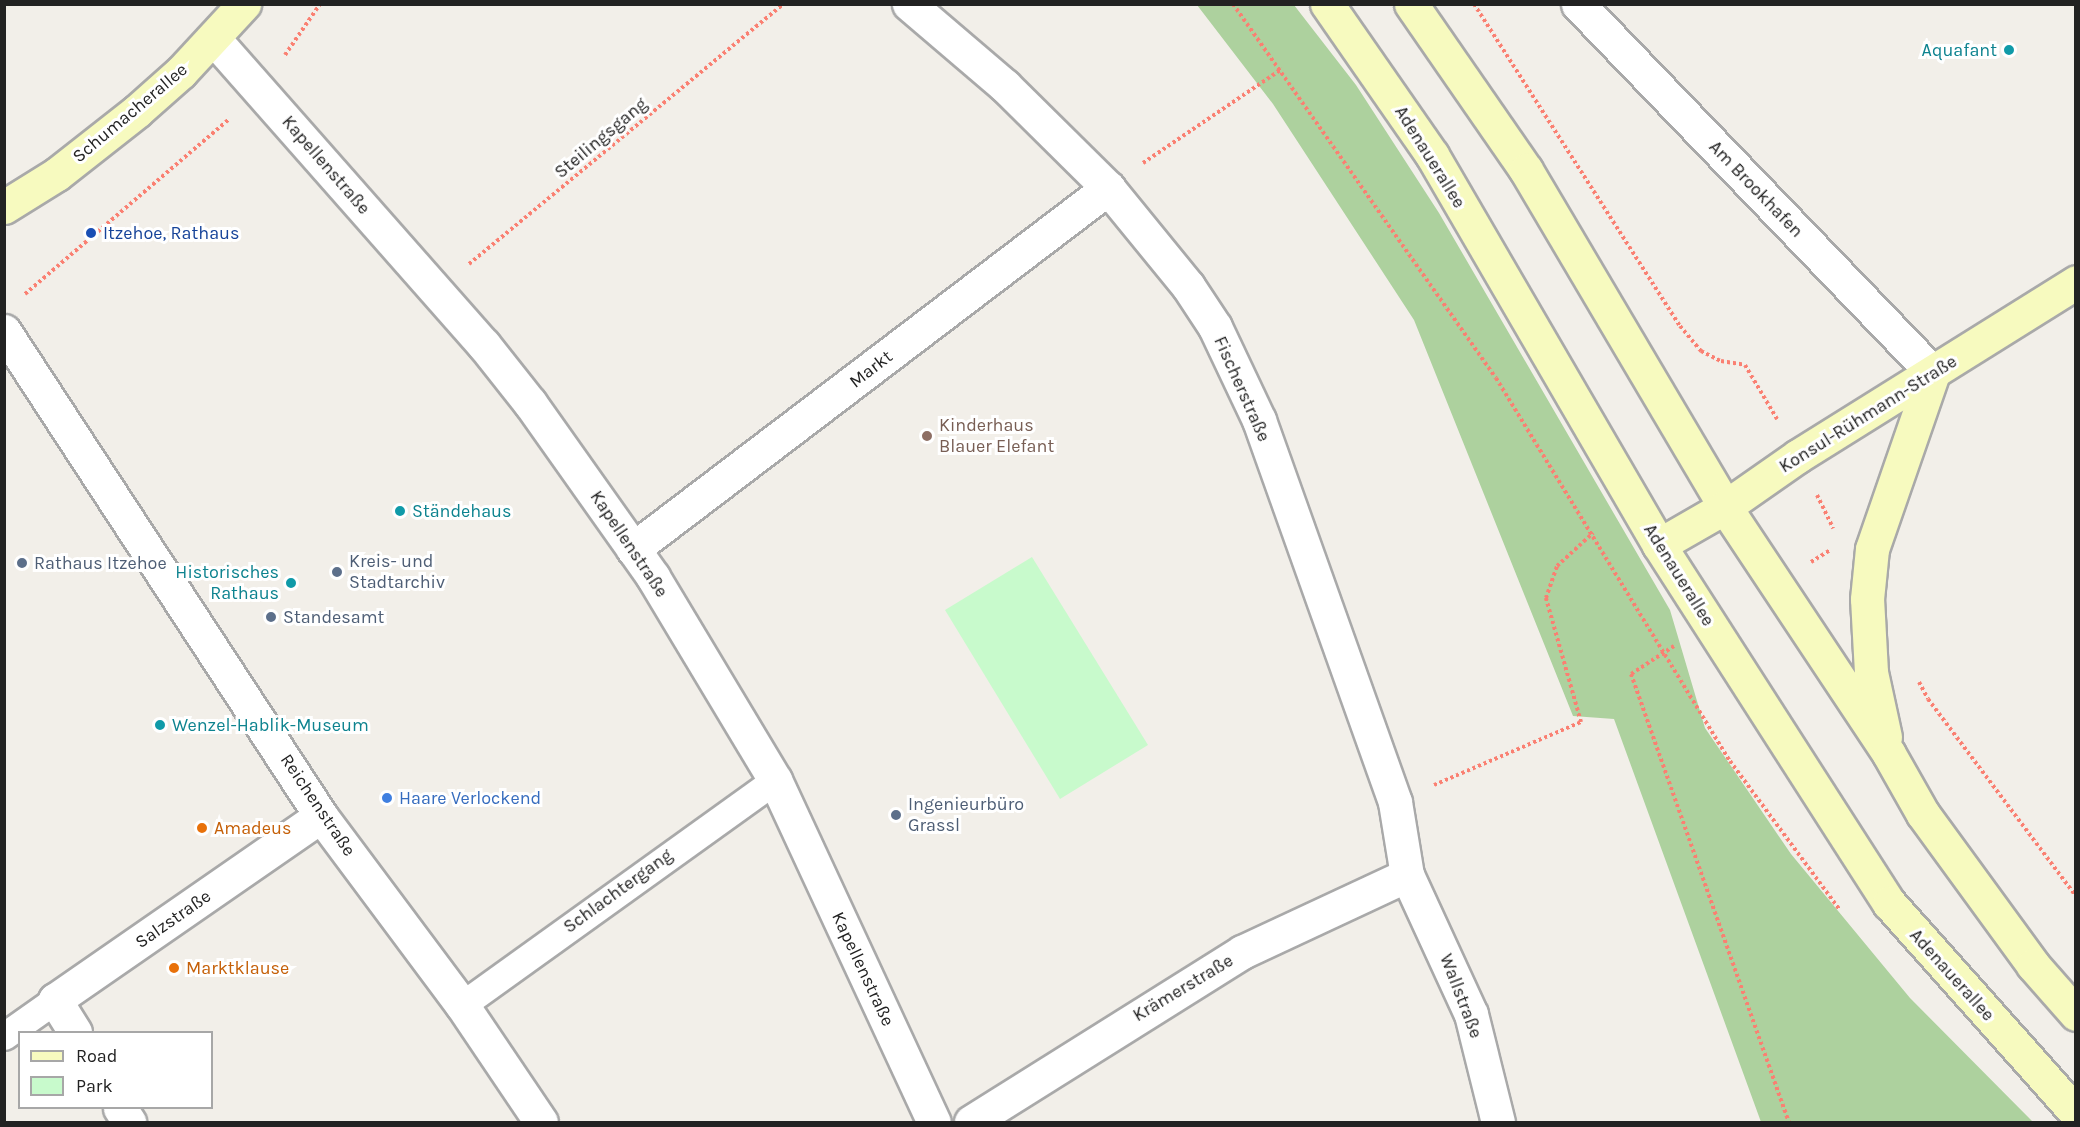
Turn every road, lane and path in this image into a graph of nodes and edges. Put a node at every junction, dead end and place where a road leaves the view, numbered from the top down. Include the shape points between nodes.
1 (244, 4) edge
2 (320, 4) edge
3 (783, 4) edge
4 (909, 4) edge
5 (1233, 4) edge
6 (1327, 4) edge
7 (1411, 4) edge
8 (1474, 4) edge
9 (1578, 4) edge
10 (214, 39) junction
11 (1282, 69) junction
12 (257, 87) junction
13 (1107, 188) junction
14 (4, 207) edge
15 (2076, 282) edge
16 (436, 292) junction
17 (20, 297) dead end
18 (4, 331) edge
19 (1745, 365) dead end
20 (1933, 373) junction
21 (1725, 507) junction
22 (1593, 533) junction
23 (1659, 545) junction
24 (633, 549) junction
25 (1917, 677) dead end
26 (1889, 754) junction
27 (775, 780) junction
28 (1395, 802) junction
29 (321, 816) junction
30 (1407, 875) junction
31 (2076, 896) edge
32 (56, 1000) junction
33 (462, 1005) junction
34 (2076, 1014) edge
35 (74, 1031) edge
36 (4, 1036) edge
37 (121, 1109) edge
38 (2076, 1113) edge
39 (129, 1122) edge
40 (541, 1122) edge
41 (934, 1122) edge
42 (971, 1122) edge
43 (1498, 1122) edge
44 (1789, 1122) edge

1 - 10 main road, Schumacherallee
2 - 12 path
3 - 16 path, Steilingsgang
4 - 13 street, Fischerstraße via 1005,86
5 - 11 path
6 - 23 main road, Adenauerallee via 1431,155
7 - 21 main road via 1526,170
8 - 19 path via 1680,326 1701,351 1721,361
9 - 20 street, Am Brookhafen
10 - 12 street, Kapellenstraße
10 - 14 main road, Schumacherallee via 85,154
11 - 13 path
11 - 22 path via 1496,378
12 - 16 street, Kapellenstraße
12 - 17 path via 230,119
13 - 24 street, Markt
13 - 28 street, Fischerstraße via 1188,286 1240,376
15 - 20 main road, Konsul-Rühmann-Straße
16 - 24 street, Kapellenstraße via 530,403
18 - 29 street, Reichenstraße
20 - 21 main road, Konsul-Rühmann-Straße via 1798,456
20 - 26 main road via 1872,549 1867,599 1871,672
21 - 23 main road, Konsul-Rühmann-Straße
21 - 26 main road
22 - 28 path via 1557,566 1546,598 1581,722
22 - 44 path via 1664,652 1631,674
23 - 38 main road, Adenauerallee via 1889,903
24 - 27 street, Kapellenstraße
25 - 31 path via 1928,699
26 - 34 main road via 1923,814 1970,883
27 - 33 lane, Schlachtergang
27 - 41 street, Kapellenstraße
28 - 30 street, Fischerstraße
29 - 32 street, Salzstraße
29 - 33 street, Reichenstraße
30 - 42 street, Krämerstraße via 1242,952
30 - 43 street, Wallstraße via 1472,1014
32 - 35 street
32 - 36 lane
33 - 40 street, Reichenstraße
37 - 39 street

